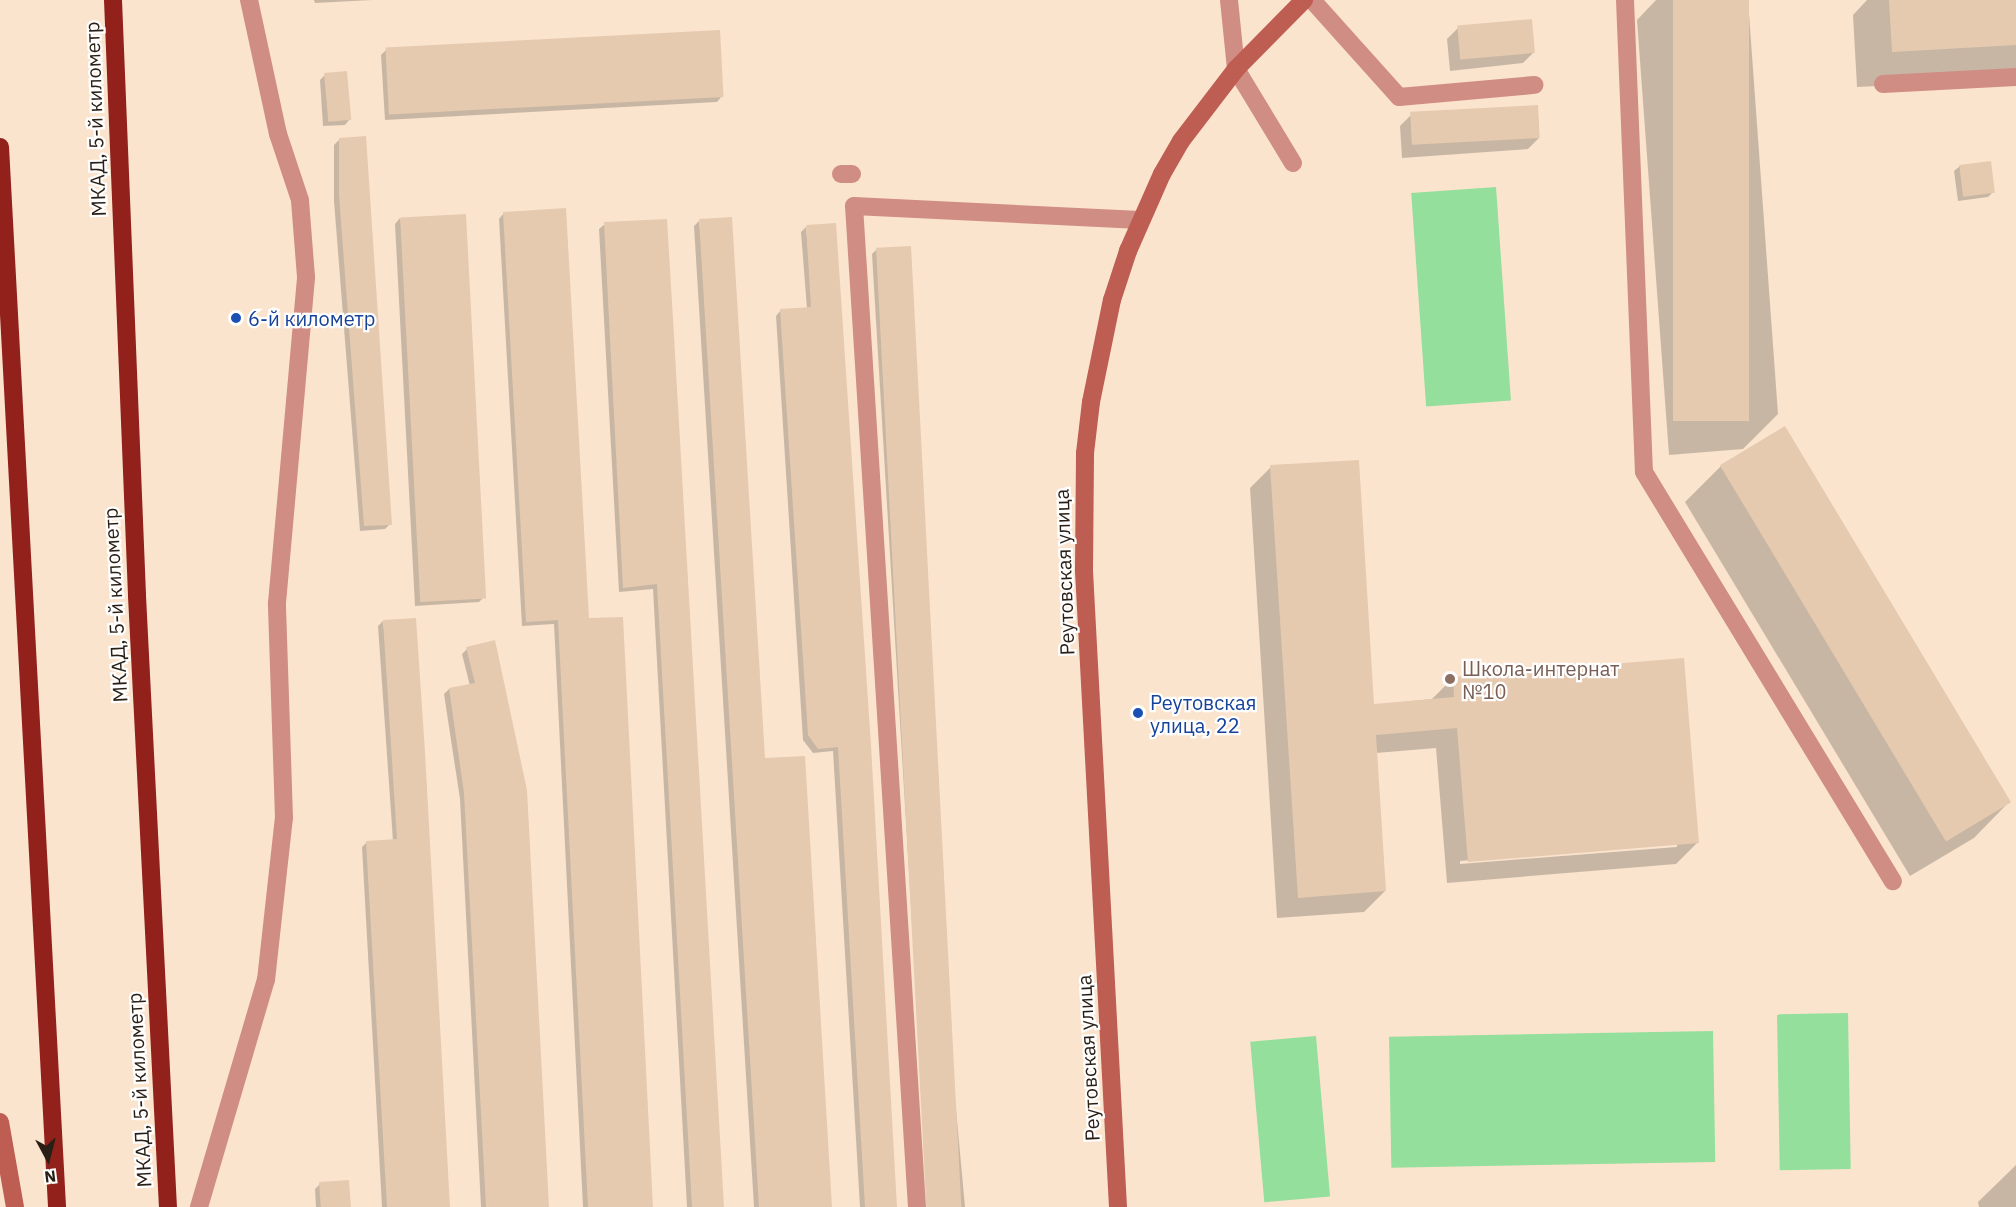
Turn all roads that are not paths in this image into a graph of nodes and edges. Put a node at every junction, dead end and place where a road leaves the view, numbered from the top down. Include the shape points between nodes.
1 (113, 0) edge
2 (249, 0) edge
3 (1229, 0) edge
4 (1304, 0) edge
5 (1312, 0) edge
6 (1624, 0) edge
7 (1236, 69) junction
8 (2016, 77) edge
9 (1883, 84) dead end
10 (1534, 86) dead end
11 (0, 147) edge
12 (1293, 163) dead end
13 (1140, 220) junction
14 (1893, 881) dead end
15 (0, 1122) edge
16 (15, 1207) edge
17 (57, 1207) edge
18 (168, 1207) edge
19 (199, 1207) edge
20 (917, 1207) edge
21 (1118, 1207) edge

1 - 18 highway, МКАД, 5-й километр via 137,596
2 - 19 lane via 278,134 300,200 306,278 277,603 284,818 266,980
3 - 7 lane
4 - 7 street, Реутовская улица
5 - 10 lane via 1399,97
6 - 14 lane via 1644,472
7 - 12 lane
7 - 13 street, Реутовская улица via 1181,141
8 - 9 lane
11 - 17 highway
13 - 20 lane via 854,206
13 - 21 street, Реутовская улица via 1100,348 1085,453 1083,510
15 - 16 street

